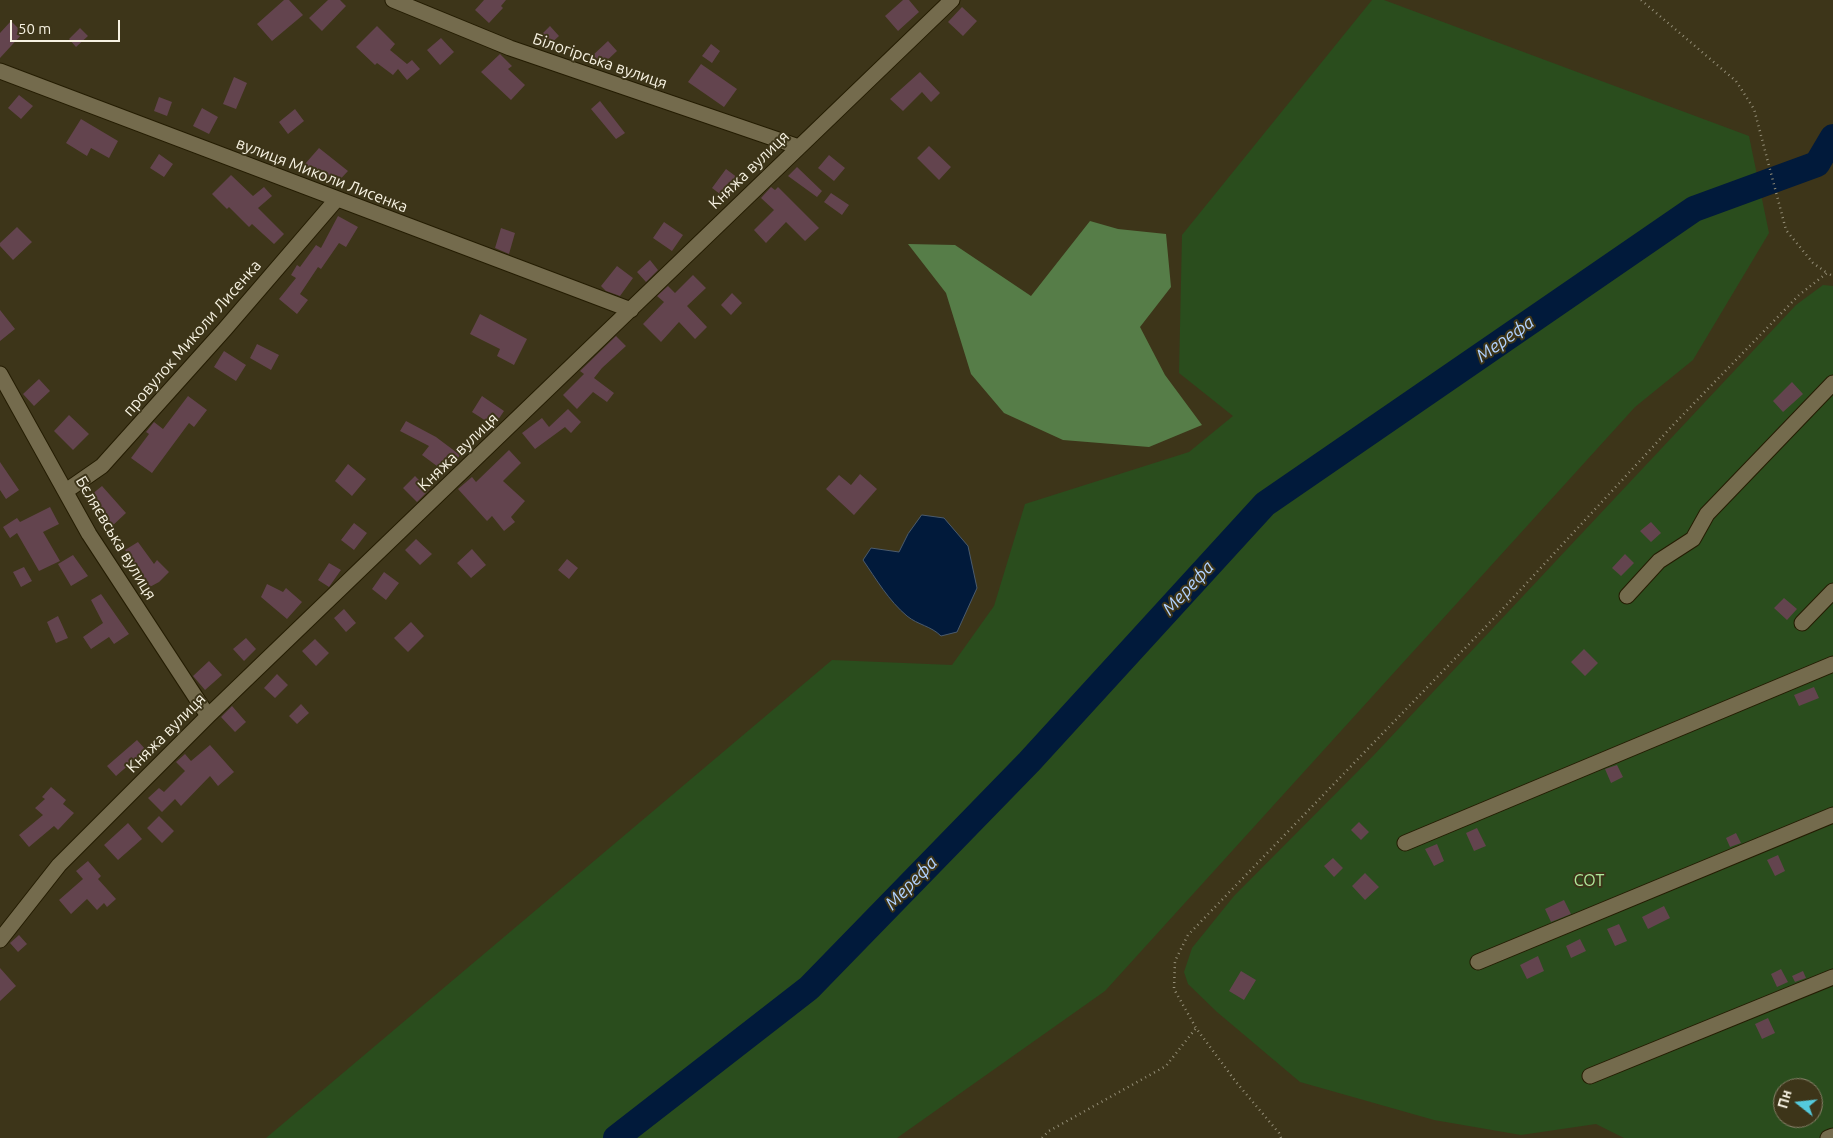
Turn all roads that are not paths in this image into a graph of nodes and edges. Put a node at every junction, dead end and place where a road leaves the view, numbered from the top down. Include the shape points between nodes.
1 (392, 0) edge
2 (952, 0) edge
3 (0, 71) edge
4 (799, 147) junction
5 (336, 200) junction
6 (631, 310) junction
7 (0, 374) edge
8 (1833, 383) edge
9 (66, 491) junction
10 (1833, 591) edge
11 (1627, 596) dead end
12 (1802, 623) dead end
13 (1833, 664) edge
14 (208, 716) junction
15 (1833, 815) edge
16 (1405, 843) dead end
17 (0, 940) edge
18 (1478, 962) dead end
19 (1833, 976) edge
20 (1590, 1076) dead end
21 (1833, 1136) edge
22 (1828, 1138) edge

1 - 4 street, Білогірська вулиця via 510,48
2 - 4 street, Княжа вулиця
3 - 5 street, вулиця Миколи Лисенка
4 - 6 street, Княжа вулиця
5 - 6 street, вулиця Миколи Лисенка
5 - 9 street, провулок Миколи Лисенка via 102,466
6 - 14 street, Княжа вулиця
7 - 9 street, Бєляєвська вулиця
8 - 11 street via 1707,514 1692,539 1659,561
9 - 14 street, Бєляєвська вулиця via 89,534
10 - 12 street
13 - 16 street
14 - 17 street, Княжа вулиця via 59,865
15 - 18 street
19 - 20 street
21 - 22 street

